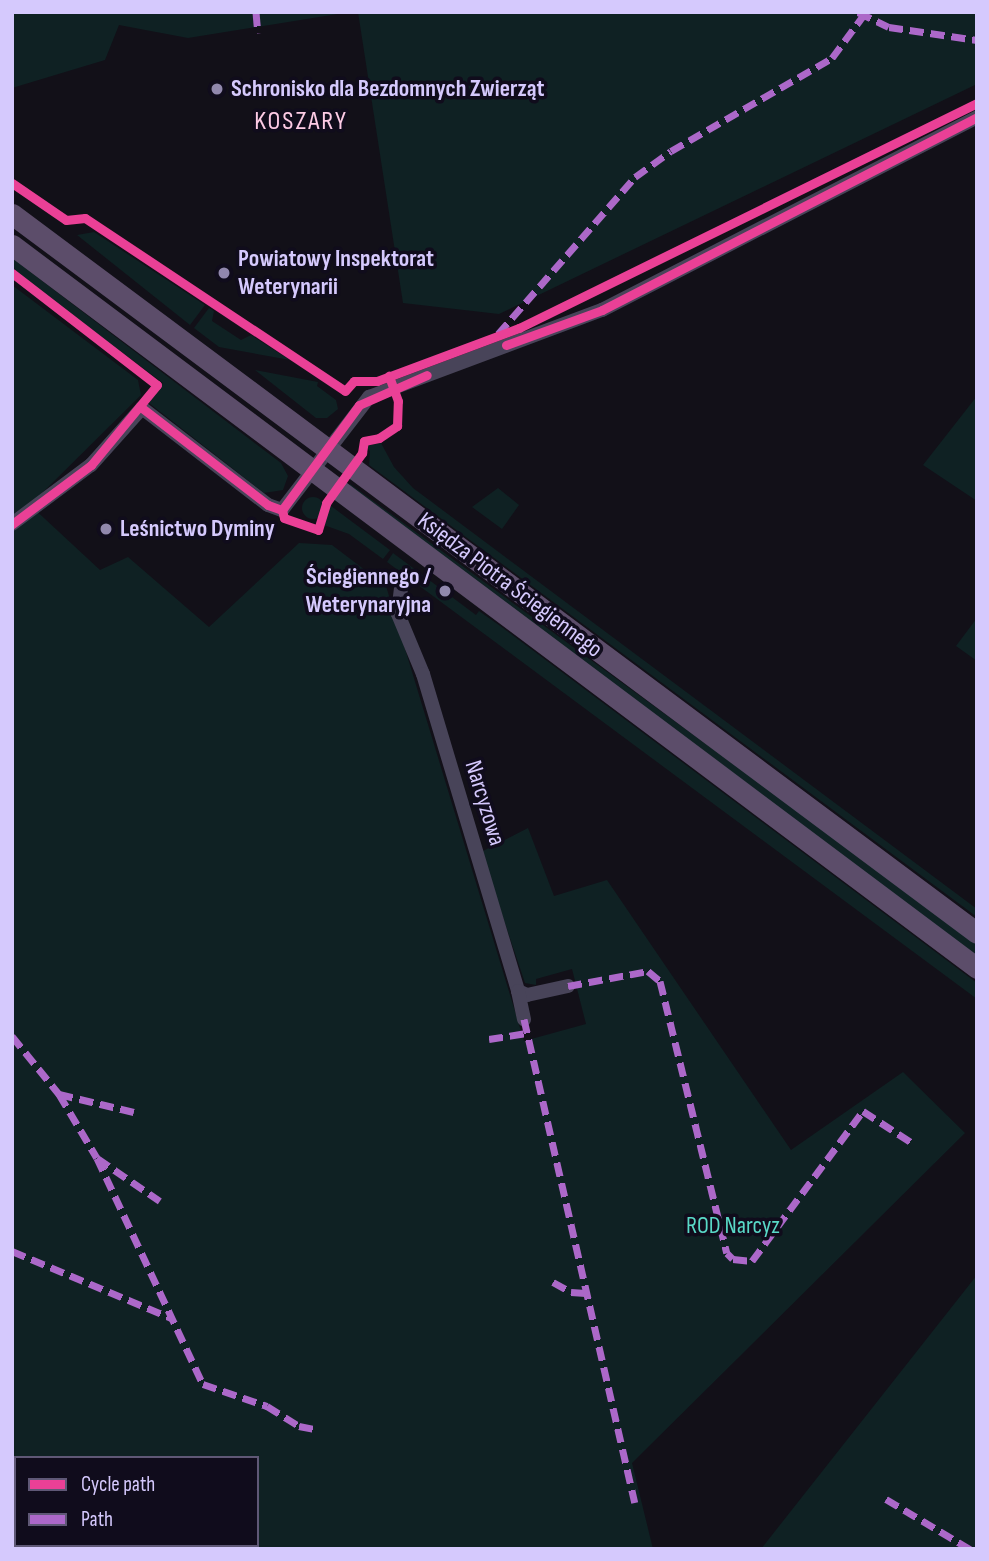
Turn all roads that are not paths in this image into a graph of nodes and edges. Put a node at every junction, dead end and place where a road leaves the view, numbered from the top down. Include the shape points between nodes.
1 (977, 117) edge
2 (12, 214) edge
3 (12, 245) edge
4 (325, 449) junction
5 (311, 468) junction
6 (12, 524) edge
7 (402, 580) dead end
8 (977, 933) edge
9 (977, 968) edge
10 (568, 986) dead end
11 (518, 991) junction
12 (524, 1019) dead end

1 - 4 street via 601,310 369,397
2 - 4 main road, Księdza Piotra Ściegiennego
3 - 5 main road, Księdza Piotra Ściegiennego
4 - 5 street
4 - 8 main road, Księdza Piotra Ściegiennego
5 - 6 street via 282,510 274,508 142,408 91,465
5 - 9 main road, Księdza Piotra Ściegiennego
7 - 11 street, Narcyzowa via 398,614 423,674
10 - 11 street via 527,995
11 - 12 street, Narcyzowa

